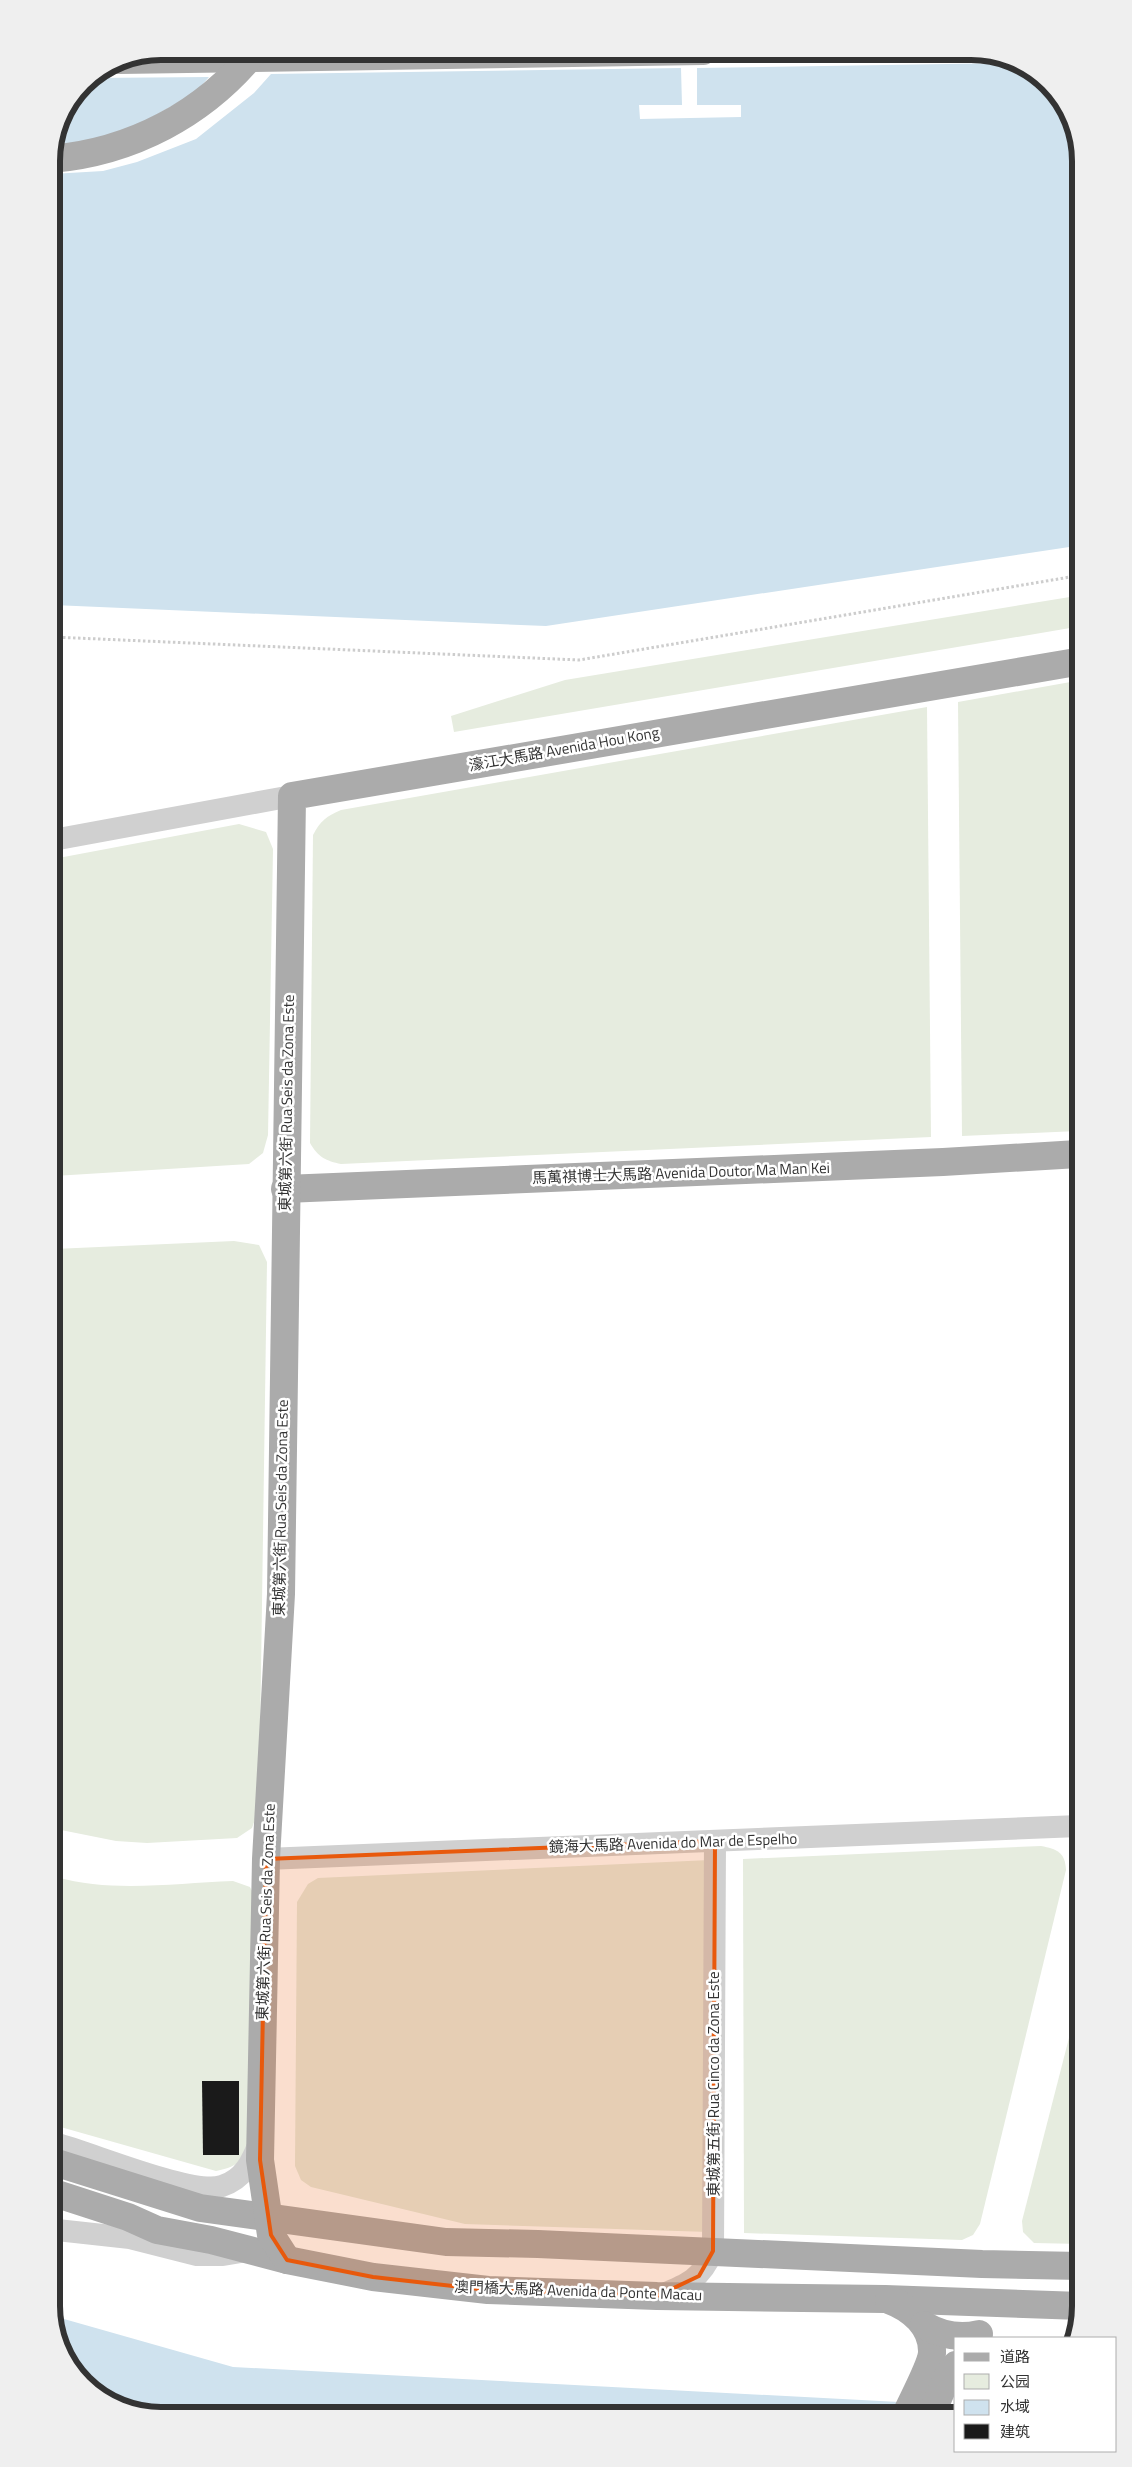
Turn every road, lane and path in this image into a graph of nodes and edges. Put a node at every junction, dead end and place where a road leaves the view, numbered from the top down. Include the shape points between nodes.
1 (247, 60) edge
2 (60, 158) edge
3 (1072, 577) edge
4 (60, 637) edge
5 (1072, 663) edge
6 (292, 796) junction
7 (60, 839) edge
8 (1072, 1154) edge
9 (285, 1189) junction
10 (1072, 1826) edge
11 (715, 1841) junction
12 (266, 1859) junction
13 (260, 2142) junction
14 (60, 2145) edge
15 (60, 2164) edge
16 (60, 2195) edge
17 (60, 2215) edge
18 (268, 2219) junction
19 (60, 2230) edge
20 (157, 2230) junction
21 (250, 2250) junction
22 (713, 2251) junction
23 (287, 2260) junction
24 (1072, 2266) edge
25 (657, 2296) junction
26 (885, 2299) junction
27 (1020, 2305) junction
28 (1072, 2306) edge
29 (924, 2325) junction
30 (977, 2336) edge
31 (960, 2337) edge
32 (943, 2369) edge
33 (911, 2407) edge
34 (934, 2407) edge

1 - 2 main road via 208,98 161,129 108,149
3 - 4 path via 579,660
5 - 6 main road, 濠江大馬路 Avenida Hou Kong
6 - 7 street, 濠江大馬路 Avenida Hou Kong
6 - 9 main road, 東城第六街 Rua Seis da Zona Este
8 - 9 main road, 馬萬祺博士大馬路 Avenida Doutor Ma Man Kei
9 - 12 main road, 東城第六街 Rua Seis da Zona Este via 281,1594
10 - 11 street, 鏡海大馬路 Avenida do Mar de Espelho
11 - 12 street, 鏡海大馬路 Avenida do Mar de Espelho
11 - 22 street, 東城第五街 Rua Cinco da Zona Este
12 - 13 main road, 東城第六街 Rua Seis da Zona Este
13 - 14 street via 245,2172 228,2184 211,2188 188,2186
13 - 18 main road, 東城第六街 Rua Seis da Zona Este
15 - 18 main road via 200,2208
16 - 20 main road, 澳門橋大馬路 Avenida da Ponte Macau
17 - 20 main road via 126,2230
18 - 22 main road via 446,2242
18 - 23 main road, 東城第六街 Rua Seis da Zona Este via 274,2242
19 - 21 street via 130,2238 208,2256
20 - 21 main road, 澳門橋大馬路 Avenida da Ponte Macau
21 - 23 main road, 澳門橋大馬路 Avenida da Ponte Macau
22 - 24 main road
22 - 25 street, 東城第五街 Rua Cinco da Zona Este via 699,2276 686,2285
23 - 25 main road, 澳門橋大馬路 Avenida da Ponte Macau via 372,2277 488,2290
25 - 26 main road, 澳門橋大馬路 Avenida da Ponte Macau
26 - 27 main road, 澳門橋大馬路 Avenida da Ponte Macau
26 - 29 main road via 903,2305
27 - 28 main road, 澳門橋大馬路 Avenida da Ponte Macau
27 - 30 main road via 1007,2309
29 - 31 main road
29 - 32 main road via 932,2354
32 - 33 main road
32 - 34 main road

